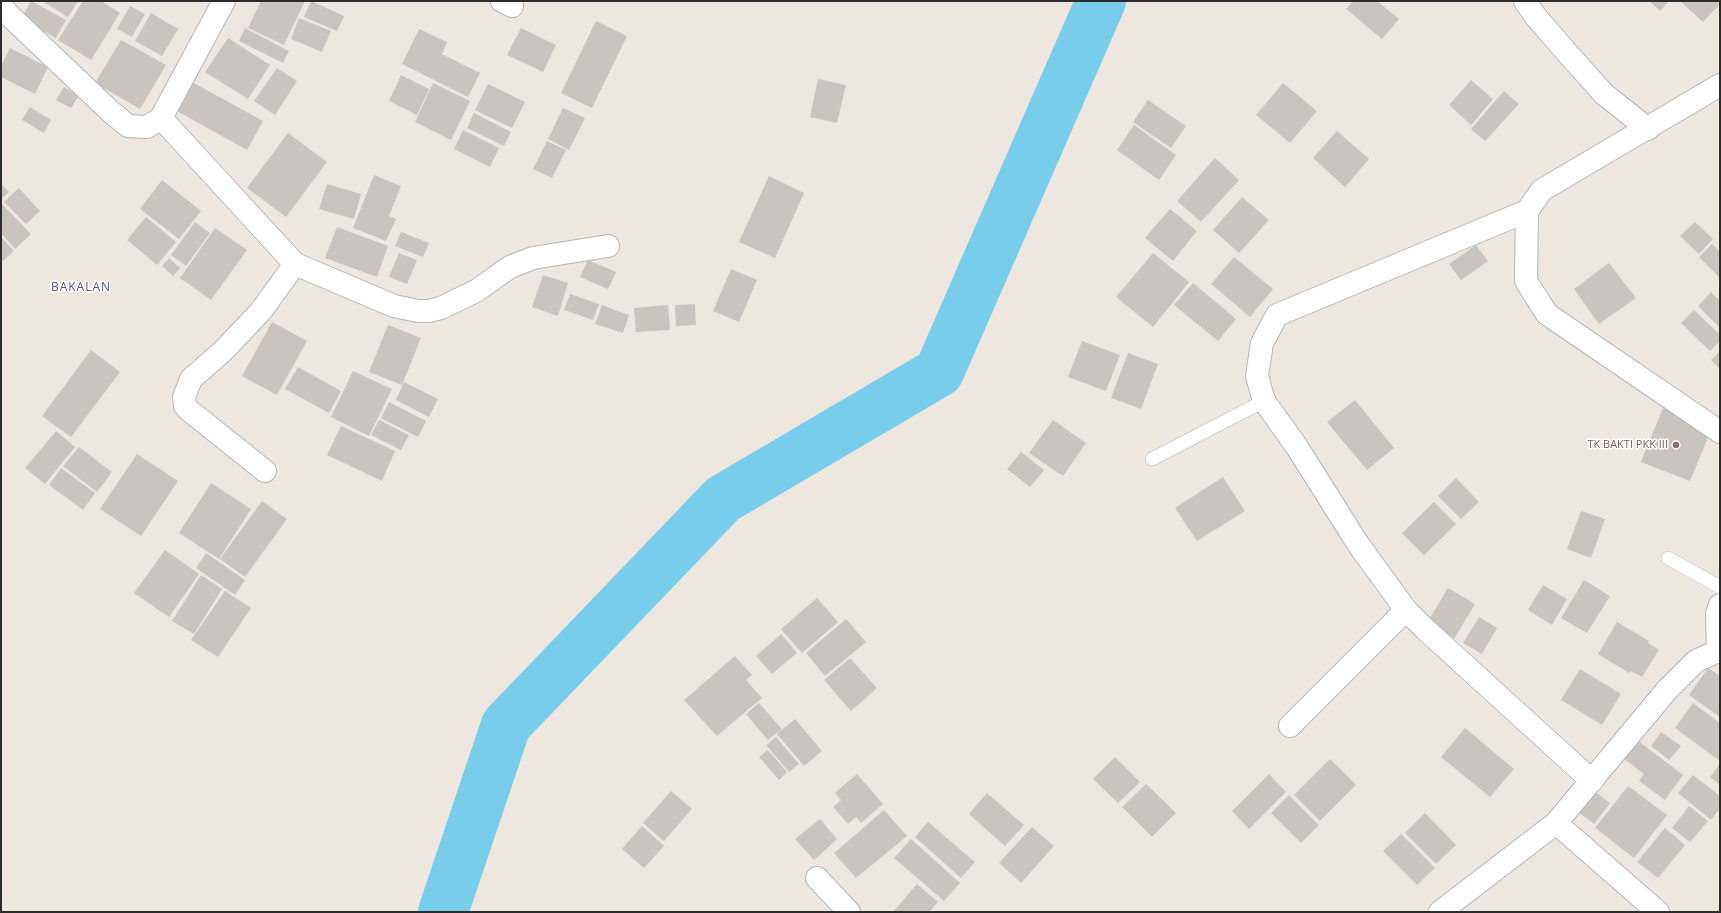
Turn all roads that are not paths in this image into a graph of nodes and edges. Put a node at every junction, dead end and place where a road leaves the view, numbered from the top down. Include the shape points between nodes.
1 (224, 1) edge
2 (1525, 1) edge
3 (1, 6) edge
4 (1720, 85) edge
5 (161, 118) junction
6 (1648, 129) junction
7 (1527, 211) junction
8 (608, 246) dead end
9 (295, 264) junction
10 (1264, 401) junction
11 (1720, 432) edge
12 (1152, 459) dead end
13 (265, 471) dead end
14 (1668, 558) dead end
15 (1720, 586) edge
16 (1720, 605) edge
17 (1406, 610) junction
18 (1719, 651) edge
19 (1290, 726) dead end
20 (1592, 781) junction
21 (1556, 823) junction
22 (817, 878) dead end
23 (849, 912) edge
24 (1440, 912) edge
25 (1658, 912) edge

1 - 5 street
2 - 6 street via 1604,94
3 - 5 street via 128,126 147,126
4 - 6 street
5 - 9 street
6 - 7 street via 1542,190
7 - 10 street via 1277,315 1262,343 1257,376
7 - 11 street via 1526,281 1547,314
8 - 9 street via 533,258 510,267 459,300 429,311 394,306
9 - 13 street via 261,311 223,352 191,379 184,397 185,406 190,411
10 - 12 lane
10 - 17 street via 1298,447 1358,544
14 - 15 lane
16 - 18 street via 1717,614
17 - 19 street
17 - 20 street
18 - 20 street via 1696,661 1667,690
20 - 21 street
21 - 24 street
21 - 25 street
22 - 23 street

